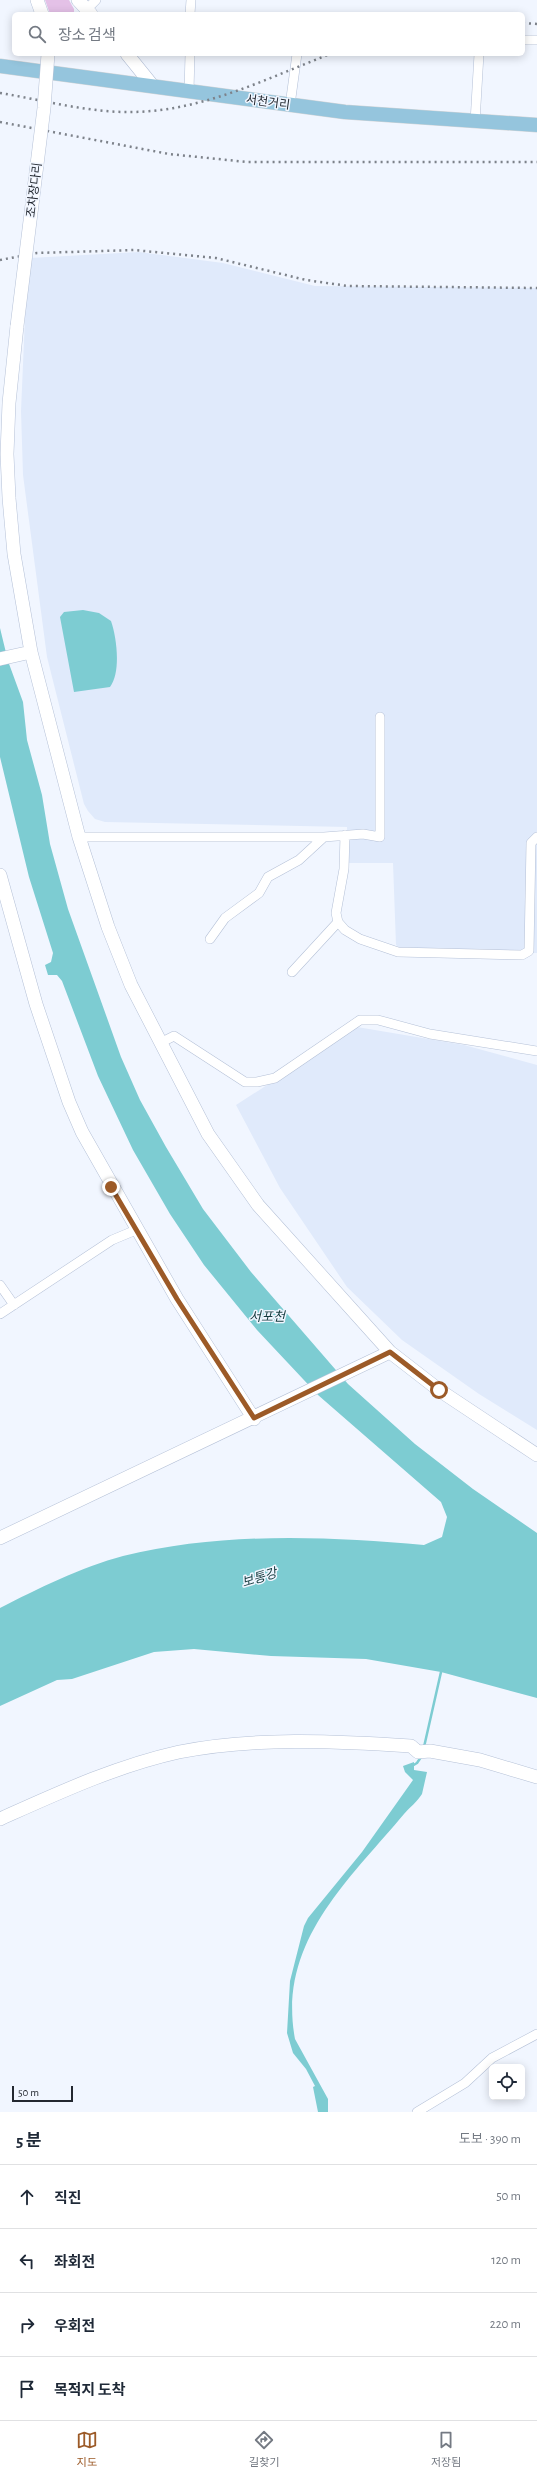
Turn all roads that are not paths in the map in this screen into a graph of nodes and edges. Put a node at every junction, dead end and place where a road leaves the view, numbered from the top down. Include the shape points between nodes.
1 (37, 0) edge
2 (191, 0) edge
3 (41, 12) edge
4 (190, 12) edge
5 (525, 40) edge
6 (537, 40) edge
7 (48, 56) edge
8 (129, 56) edge
9 (190, 56) edge
10 (297, 56) edge
11 (480, 56) edge
12 (0, 66) edge
13 (152, 85) junction
14 (189, 91) junction
15 (290, 105) junction
16 (475, 122) junction
17 (537, 125) edge
18 (4, 497) edge
19 (32, 652) junction
20 (0, 659) edge
21 (380, 717) dead end
22 (345, 835) junction
23 (79, 837) junction
24 (324, 837) junction
25 (537, 837) edge
26 (0, 875) edge
27 (338, 922) junction
28 (210, 939) dead end
29 (292, 972) dead end
30 (160, 1043) junction
31 (537, 1051) edge
32 (136, 1230) junction
33 (0, 1285) edge
34 (14, 1305) junction
35 (0, 1314) edge
36 (390, 1352) junction
37 (259, 1416) junction
38 (537, 1456) edge
39 (0, 1538) edge
40 (537, 1777) edge
41 (0, 1819) edge
42 (537, 2034) edge
43 (417, 2112) edge

1 - 3 main road
2 - 4 street
5 - 6 street
7 - 18 main road, 조차장다리, bridge via 44,108 16,326
8 - 13 main road
9 - 14 street
10 - 15 street
11 - 16 street
12 - 13 main road, 서천거리
13 - 14 main road, 서천거리
14 - 15 main road, 서천거리
15 - 16 main road, 서천거리
16 - 17 main road, 서천거리
18 - 19 main road, 조차장다리
19 - 20 main road
19 - 23 main road, 조차장다리
21 - 22 street via 380,837
22 - 24 street
22 - 27 street via 344,869 336,913
23 - 24 street
23 - 30 main road, 조차장다리 via 111,935 131,985
24 - 28 street via 299,860 268,878 259,893 225,918
25 - 27 street via 531,843 529,865 529,951 522,955 398,952 360,939 345,930
26 - 32 main road via 36,1004 69,1102 86,1139
27 - 29 street
30 - 31 street via 174,1036 245,1082 275,1078 360,1020 378,1020 430,1034
30 - 36 main road, 조차장다리 via 208,1134 258,1204
32 - 34 street via 112,1240
32 - 37 main road via 177,1299
33 - 34 street
34 - 35 street
36 - 37 main road
36 - 38 main road, 조차장다리 via 439,1390
37 - 39 main road
40 - 41 main road via 480,1760 422,1752 411,1746 336,1741 219,1746 179,1752 80,1783
42 - 43 street via 492,2058 465,2083

